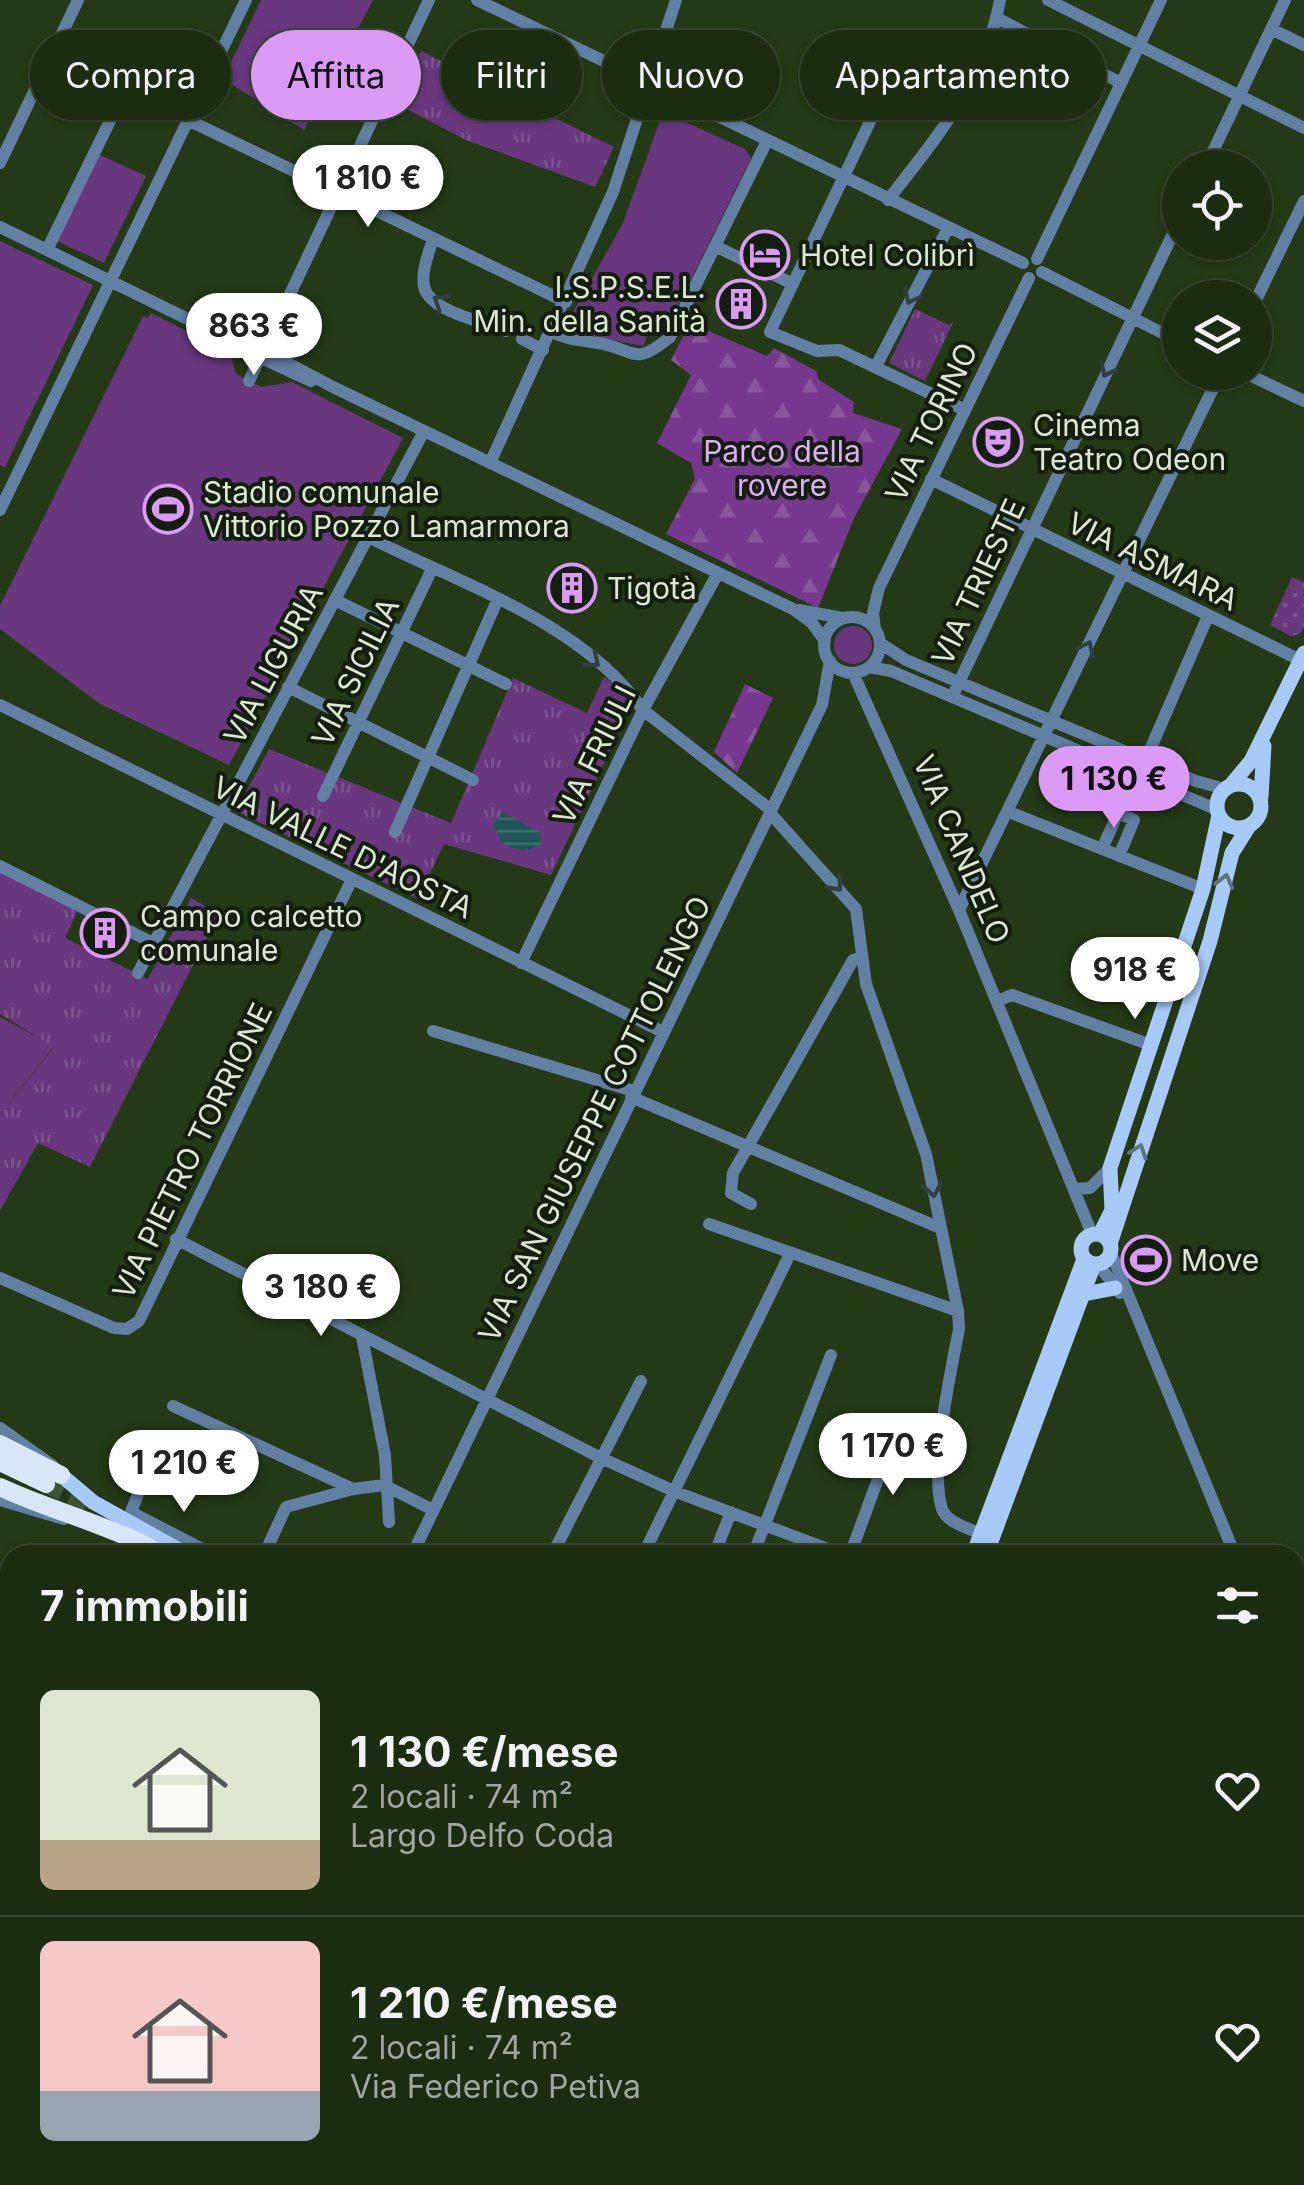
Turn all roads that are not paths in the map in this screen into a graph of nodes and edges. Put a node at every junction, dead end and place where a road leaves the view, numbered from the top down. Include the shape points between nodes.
1 (78, 0) edge
2 (246, 0) edge
3 (428, 0) edge
4 (476, 0) edge
5 (676, 0) edge
6 (1000, 0) edge
7 (1048, 0) edge
8 (1161, 0) edge
9 (1285, 0) edge
10 (997, 18) junction
11 (1271, 29) junction
12 (667, 30) edge
13 (231, 31) edge
14 (1304, 46) edge
15 (1138, 48) junction
16 (602, 61) edge
17 (1121, 84) junction
18 (1238, 98) junction
19 (110, 120) edge
20 (188, 120) joint
21 (639, 120) edge
22 (724, 120) edge
23 (872, 120) edge
24 (1304, 128) edge
25 (767, 141) junction
26 (1213, 150) edge
27 (0, 163) edge
28 (843, 178) junction
29 (339, 193) junction
30 (888, 200) junction
31 (1304, 200) edge
32 (0, 227) edge
33 (948, 228) junction
34 (433, 238) junction
35 (715, 246) junction
36 (47, 250) junction
37 (1162, 256) edge
38 (1033, 268) junction
39 (111, 280) junction
40 (1266, 280) edge
41 (793, 284) junction
42 (566, 302) junction
43 (1132, 319) junction
44 (506, 331) dead end
45 (552, 332) junction
46 (1162, 333) edge
47 (522, 340) dead end
48 (543, 350) junction
49 (262, 354) junction
50 (876, 366) junction
51 (248, 381) dead end
52 (1272, 386) edge
53 (1212, 390) edge
54 (1304, 401) edge
55 (965, 410) junction
56 (424, 431) junction
57 (490, 463) junction
58 (931, 479) junction
59 (0, 510) edge
60 (1030, 528) junction
61 (368, 537) junction
62 (432, 569) junction
63 (718, 573) junction
64 (1121, 575) junction
65 (879, 588) junction
66 (335, 600) junction
67 (497, 601) junction
68 (793, 608) junction
69 (1208, 616) junction
70 (850, 617) junction
71 (876, 629) junction
72 (401, 634) junction
73 (825, 641) junction
74 (880, 643) junction
75 (1302, 657) edge
76 (830, 661) junction
77 (469, 666) junction
78 (859, 670) junction
79 (959, 681) junction
80 (506, 684) dead end
81 (288, 688) junction
82 (952, 696) junction
83 (0, 705) edge
84 (822, 705) junction
85 (642, 710) junction
86 (1053, 719) junction
87 (358, 723) junction
88 (1267, 732) junction
89 (1044, 736) junction
90 (428, 757) junction
91 (1146, 759) junction
92 (474, 780) dead end
93 (1228, 787) junction
94 (323, 796) dead end
95 (1261, 803) junction
96 (770, 812) junction
97 (1009, 812) junction
98 (1218, 812) junction
99 (220, 814) junction
100 (1248, 826) junction
101 (395, 832) dead end
102 (1102, 849) junction
103 (1119, 856) junction
104 (0, 866) edge
105 (352, 879) junction
106 (1202, 889) junction
107 (959, 910) junction
108 (152, 943) junction
109 (860, 958) junction
110 (522, 963) junction
111 (138, 973) dead end
112 (997, 1001) junction
113 (433, 1032) dead end
114 (663, 1032) junction
115 (1150, 1045) junction
116 (633, 1094) junction
117 (746, 1148) junction
118 (1110, 1168) junction
119 (1074, 1189) junction
120 (751, 1204) dead end
121 (709, 1224) dead end
122 (940, 1228) junction
123 (176, 1239) junction
124 (1098, 1250) junction
125 (787, 1260) dead end
126 (7, 1280) edge
127 (1120, 1293) junction
128 (1084, 1294) junction
129 (958, 1311) junction
130 (362, 1337) junction
131 (831, 1355) dead end
132 (641, 1381) dead end
133 (486, 1400) junction
134 (173, 1406) dead end
135 (897, 1427) dead end
136 (0, 1428) edge
137 (0, 1444) edge
138 (599, 1456) junction
139 (0, 1462) edge
140 (0, 1474) edge
141 (144, 1479) dead end
142 (50, 1484) junction
143 (384, 1485) junction
144 (0, 1487) edge
145 (353, 1489) junction
146 (676, 1492) junction
147 (0, 1500) edge
148 (433, 1510) junction
149 (731, 1512) junction
150 (389, 1522) dead end
151 (764, 1525) junction
152 (981, 1534) junction
153 (134, 1545) edge
154 (144, 1545) edge
155 (170, 1545) edge
156 (195, 1545) edge
157 (269, 1545) edge
158 (417, 1545) edge
159 (557, 1545) edge
160 (648, 1545) edge
161 (718, 1545) edge
162 (757, 1545) edge
163 (819, 1545) edge
164 (851, 1545) edge
165 (977, 1545) edge
166 (990, 1545) edge
167 (1232, 1545) edge

1 - 27 street
2 - 13 street
3 - 29 street
4 - 16 street
5 - 12 street
6 - 10 street
7 - 15 street
8 - 15 street, VIA TORINO
9 - 11 street
10 - 17 street
10 - 30 street via 969,92
11 - 14 street
11 - 18 street
15 - 17 street, VIA TORINO
15 - 18 street
17 - 38 street, VIA TORINO
18 - 24 street
18 - 26 street
19 - 36 street
20 - 29 street
20 - 39 street
21 - 42 street
22 - 25 street
23 - 28 street
25 - 28 street
25 - 35 street
28 - 30 street
28 - 41 street
29 - 34 street
29 - 49 street
30 - 33 street
31 - 40 street
32 - 36 street
33 - 38 street
33 -> 50 street
34 - 42 street
44 -> 34 street via 432,301 424,276
35 - 41 street
35 - 45 street via 670,337 642,356
36 - 39 street
37 - 43 street, VIA TRIESTE
38 - 43 street
38 - 55 street, VIA TORINO
39 - 49 street
39 - 59 street
41 - 50 street via 770,332
42 - 45 street
43 - 46 street
43 -> 60 street, VIA TRIESTE
45 - 48 street
47 - 48 street
48 - 57 street
49 - 51 street
49 - 56 street
50 - 55 street
52 - 54 street
53 - 64 street
55 - 58 street, VIA TORINO
56 - 57 street
56 - 61 street, VIA LIGURIA
57 - 63 street
58 - 60 street, VIA ASMARA
58 - 65 street, VIA TORINO
60 - 64 street, VIA ASMARA
60 - 79 street, VIA TRIESTE
61 - 62 street
61 - 66 street, VIA LIGURIA
62 - 67 street
62 - 72 street, VIA SICILIA
63 - 68 street
63 - 85 street, VIA FRIULI
64 - 69 street, VIA ASMARA
86 -> 64 street
65 - 70 street, VIA TORINO
65 - 71 street, VIA TORINO
66 - 72 street
66 - 81 street, VIA LIGURIA
67 - 77 street
67 -> 85 street via 584,654
68 - 70 street
68 - 73 street
69 - 75 street, VIA ASMARA
69 - 91 street
70 - 71 street
70 - 73 street via 832,626
71 - 74 street
72 - 77 street
72 - 87 street, VIA SICILIA
73 - 76 street
74 - 78 street
74 - 79 street
75 - 88 main road
76 - 78 street
76 - 84 street, VIA SAN GIUSEPPE COTTOLENGO
77 - 80 street
77 - 90 street
78 - 82 street via 891,670
78 - 84 street, VIA SAN GIUSEPPE COTTOLENGO
78 - 107 street, VIA CANDELO
79 - 82 street, VIA TRIESTE
79 - 86 street
81 - 87 street
81 - 99 street, VIA LIGURIA
82 - 89 street
83 - 99 street, VIA VALLE D'AOSTA
84 - 96 street, VIA SAN GIUSEPPE COTTOLENGO
85 - 96 street
85 - 110 street, VIA FRIULI
86 - 89 street
86 - 91 street
87 - 90 street
87 - 94 street, VIA SICILIA
88 - 93 main road
88 - 95 main road
89 - 97 street
89 - 98 street
90 - 92 street
90 - 101 street
91 - 93 street
93 - 95 main road via 1250,786
93 - 98 main road
95 - 100 main road
96 -> 109 street via 856,909
96 - 114 street, VIA SAN GIUSEPPE COTTOLENGO
97 - 102 street
97 - 107 street
98 - 100 main road via 1231,826
98 - 106 main road
99 - 105 street, VIA VALLE D'AOSTA
99 - 108 street, VIA LIGURIA
124 -> 100 main road via 1210,941 1232,853
102 - 103 street
102 - 103 street via 1118,813 1134,820
103 - 106 street
104 - 108 street
105 - 110 street, VIA VALLE D'AOSTA
105 - 123 street, VIA PIETRO TORRIONE
106 - 115 main road
107 - 112 street, VIA CANDELO
108 - 111 street, VIA LIGURIA
109 - 117 street
109 -> 122 street via 926,1154
110 - 114 street, VIA VALLE D'AOSTA
112 - 115 street via 1012,994
112 - 119 street, VIA CANDELO
113 - 116 street
114 - 116 street, VIA SAN GIUSEPPE COTTOLENGO
115 - 118 main road
116 - 117 street
116 - 133 street, VIA SAN GIUSEPPE COTTOLENGO
117 - 120 street via 728,1184 738,1200
117 - 122 street
118 - 119 street via 1090,1188
118 - 124 main road via 1112,1210
119 - 124 street, VIA CANDELO
121 - 129 street
122 - 129 street
123 - 126 street, VIA PIETRO TORRIONE via 139,1321 127,1329
123 - 130 street
124 - 127 street, VIA CANDELO
124 - 128 main road
124 - 152 main road
125 - 146 street
127 - 128 main road
127 - 167 street, VIA CANDELO
128 - 166 main road
129 - 152 street via 941,1443 942,1509
130 - 133 street
130 - 143 street via 386,1455
131 - 151 street
132 - 138 street
133 - 138 street
133 - 148 street, VIA SAN GIUSEPPE COTTOLENGO
134 - 145 street
135 - 164 street
136 - 142 street via 43,1456
137 - 142 highway
138 - 146 street
138 - 159 street
139 - 142 highway
140 - 142 highway
141 - 156 street via 132,1512
142 - 155 main road
143 - 145 street
143 - 148 street
143 - 150 street
144 - 154 highway via 101,1522
145 - 157 street via 286,1507
146 - 149 street
146 - 160 street
147 - 153 street via 88,1523
148 - 158 street, VIA SAN GIUSEPPE COTTOLENGO
149 - 151 street
149 - 161 street
151 - 162 street
151 - 163 street
152 - 165 main road

